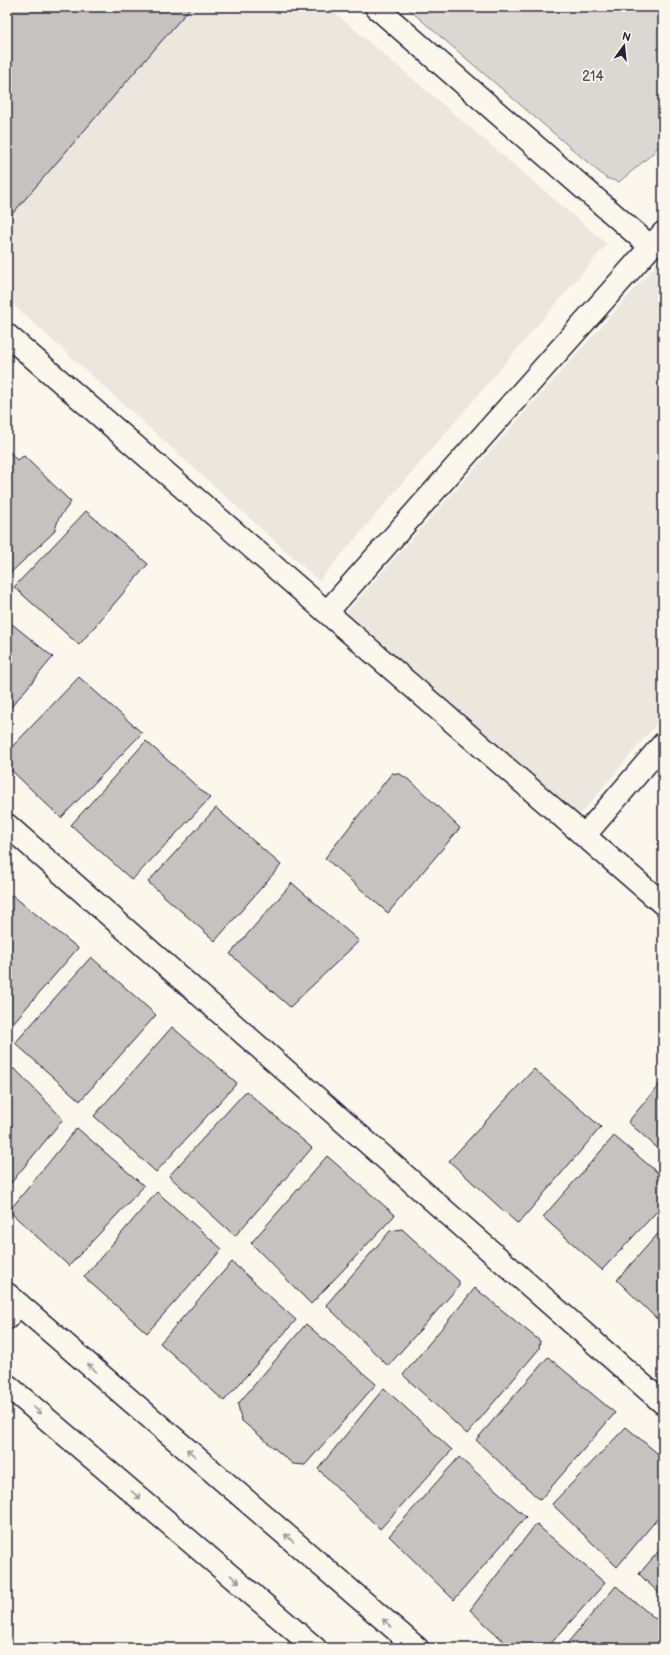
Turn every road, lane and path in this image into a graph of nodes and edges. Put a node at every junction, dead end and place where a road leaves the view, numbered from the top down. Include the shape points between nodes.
1 (376, 7) edge
2 (657, 240) edge
3 (7, 335) edge
4 (327, 612) junction
5 (663, 744) edge
6 (7, 825) edge
7 (584, 836) junction
8 (663, 904) edge
9 (11, 1305) edge
10 (7, 1385) edge
11 (663, 1403) edge
12 (315, 1648) edge
13 (417, 1648) edge

1 - 2 street
2 - 4 street
3 - 4 street
4 - 7 street
5 - 7 street
6 - 11 street
7 - 8 street
13 -> 9 street
10 -> 12 street

